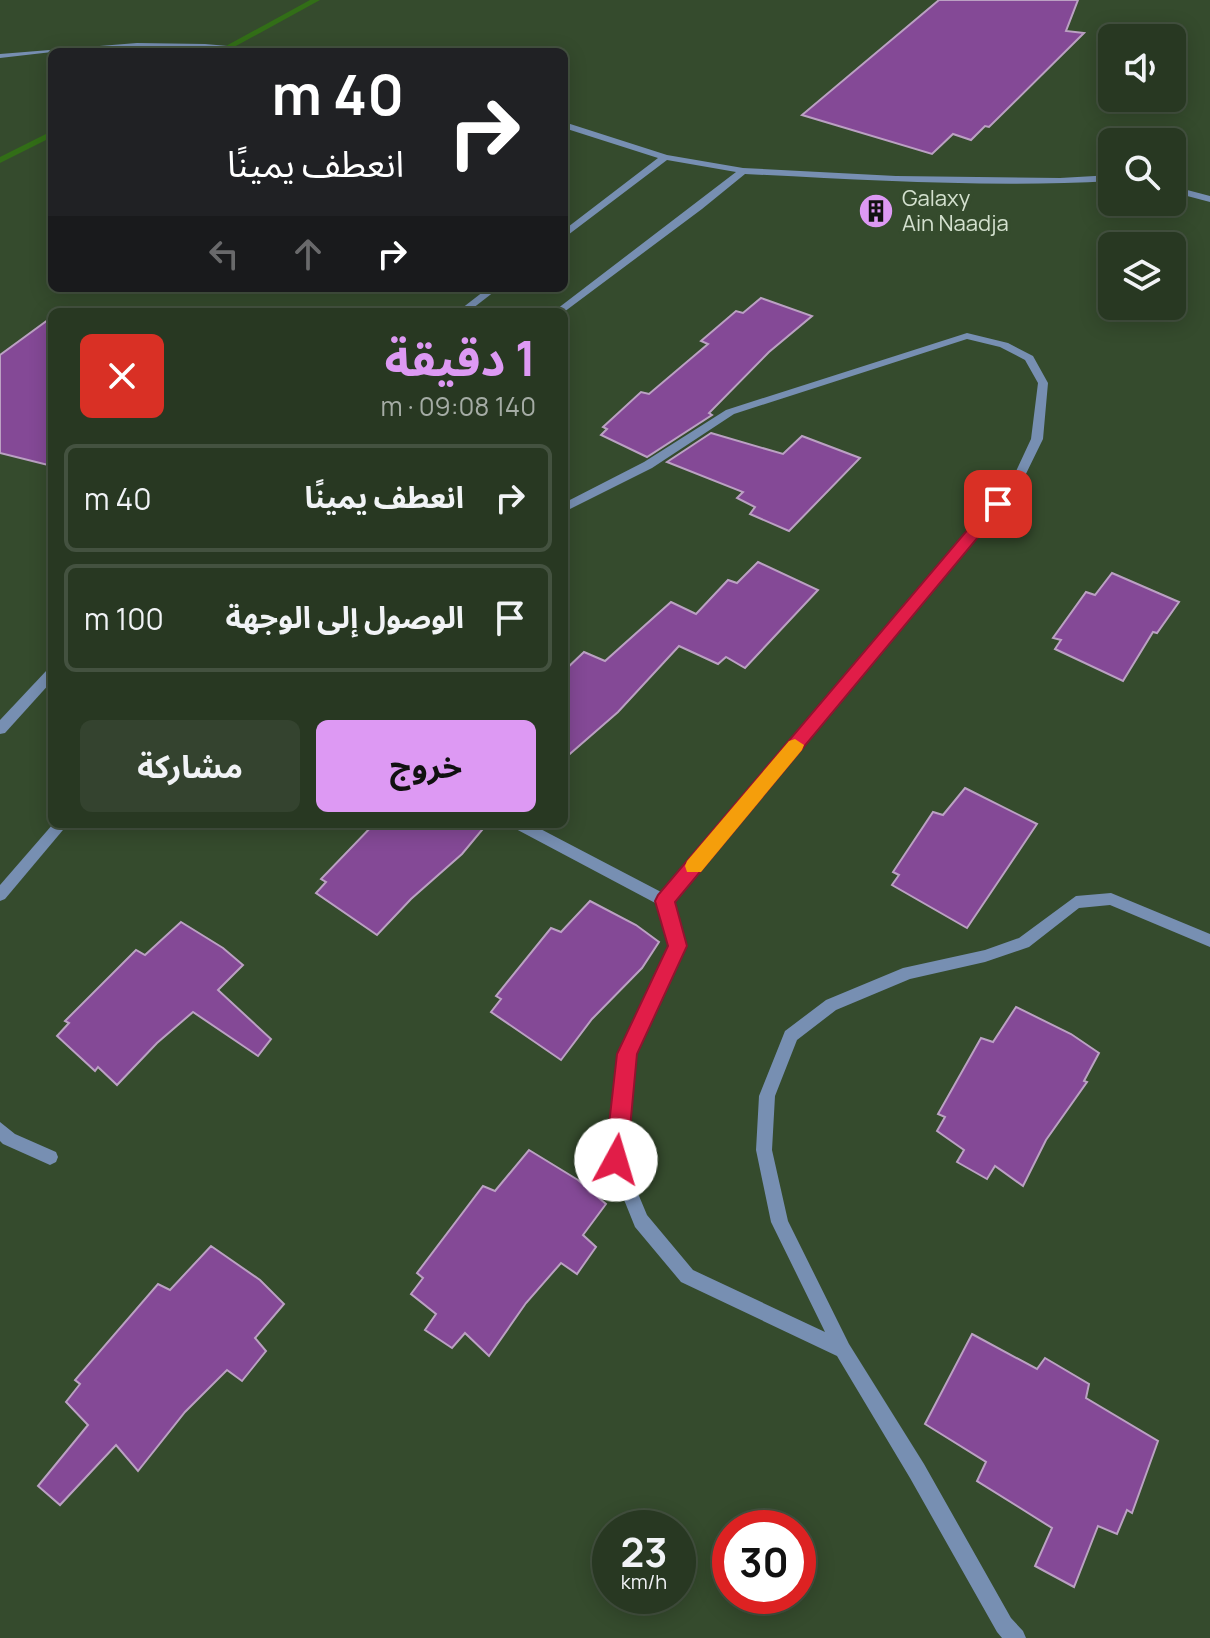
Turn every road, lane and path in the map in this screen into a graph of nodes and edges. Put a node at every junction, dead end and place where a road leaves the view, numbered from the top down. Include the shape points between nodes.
1 (109, 48) edge
2 (242, 48) edge
3 (48, 52) edge
4 (0, 56) edge
5 (568, 126) edge
6 (665, 157) junction
7 (743, 171) junction
8 (1098, 179) edge
9 (1186, 193) edge
10 (1210, 199) edge
11 (568, 232) edge
12 (489, 292) edge
13 (467, 308) edge
14 (563, 308) edge
15 (568, 506) edge
16 (48, 677) edge
17 (0, 729) edge
18 (58, 828) edge
19 (527, 828) edge
20 (0, 895) edge
21 (665, 901) junction
22 (1210, 941) edge
23 (0, 1130) edge
24 (50, 1157) dead end
25 (843, 1350) junction
26 (1016, 1638) edge

1 - 2 street
3 - 4 street
5 - 6 street
6 - 7 street
6 - 11 street
7 - 8 street
7 - 14 street
9 - 10 street
12 - 13 street
15 - 21 street via 648,465 730,412 967,336 1029,358 1043,383 1037,439 1017,481
16 - 17 street
18 - 20 street
19 - 21 street
21 - 25 street via 677,946 627,1054 616,1160 641,1221 687,1276
22 - 25 street via 1111,899 1076,902 1024,943 908,973 831,1005 791,1036 767,1096 764,1150 780,1222
23 - 24 street
25 - 26 street

